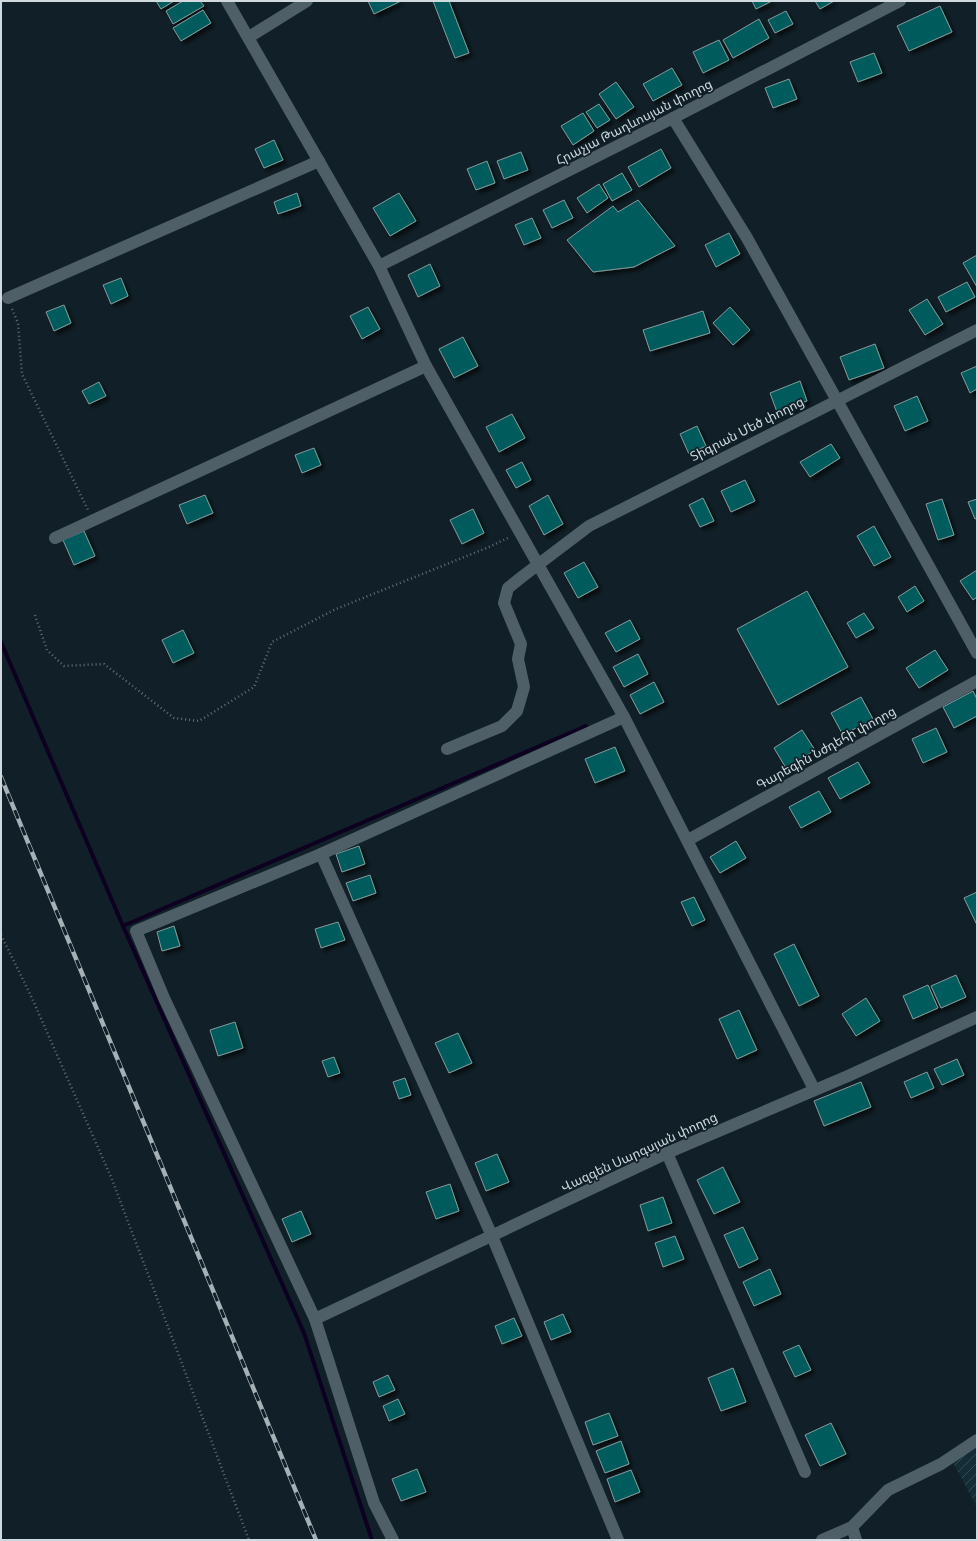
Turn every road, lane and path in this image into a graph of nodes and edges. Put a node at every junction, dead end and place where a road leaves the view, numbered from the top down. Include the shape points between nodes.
1 (227, 1) edge
2 (307, 1) edge
3 (900, 1) edge
4 (249, 37) junction
5 (673, 118) junction
6 (319, 161) junction
7 (379, 266) junction
8 (8, 298) joint
9 (977, 330) edge
10 (426, 366) junction
11 (836, 400) junction
12 (93, 520) junction
13 (519, 532) junction
14 (55, 538) dead end
15 (538, 566) junction
16 (34, 615) dead end
17 (977, 653) edge
18 (977, 681) edge
19 (624, 717) junction
20 (447, 749) dead end
21 (688, 840) junction
22 (321, 854) junction
23 (1, 935) edge
24 (977, 1018) edge
25 (814, 1089) junction
26 (667, 1153) junction
27 (492, 1236) junction
28 (315, 1319) junction
29 (977, 1440) edge
30 (805, 1472) dead end
31 (852, 1528) junction
32 (249, 1540) edge
33 (393, 1540) edge
34 (618, 1540) edge
35 (822, 1540) edge
36 (856, 1540) edge

1 - 4 street
2 - 4 street
3 - 5 street, Հրաչյա Թադևոսյան փողոց
4 - 6 street
5 - 7 street, Հրաչյա Թադևոսյան փողոց
5 - 11 street via 747,238
6 - 7 street
6 - 8 street
7 - 10 street
8 - 12 path via 18,323 22,374
9 - 11 street, Տիգրան Մեծ փողոց
10 - 12 street
10 - 13 street
11 - 15 street, Տիգրան Մեծ փողոց via 589,526
11 - 17 street
12 - 14 street
13 - 15 street
13 - 16 path via 490,547 336,610 272,642 254,687 199,721 174,718 104,664 64,666 47,650
15 - 19 street
15 - 20 street, Տիգրան Մեծ փողոց via 508,588 504,603 521,644 518,659 524,687 517,711 502,726
18 - 21 street, Գարեգին Նժդեհի փողոց
19 - 21 street
19 - 22 street
21 - 25 street
22 - 27 street
22 - 28 street via 136,930 164,998
23 - 32 path via 31,996 111,1177
24 - 25 street, Վազգեն Սարգսյան փողոց
25 - 26 street, Վազգեն Սարգսյան փողոց
26 - 27 street, Վազգեն Սարգսյան փողոց
26 - 30 street
27 - 28 street, Վազգեն Սարգսյան փողոց
27 - 34 street
28 - 33 street via 374,1503
29 - 31 street via 941,1464 888,1490
31 - 35 street
31 - 36 street

